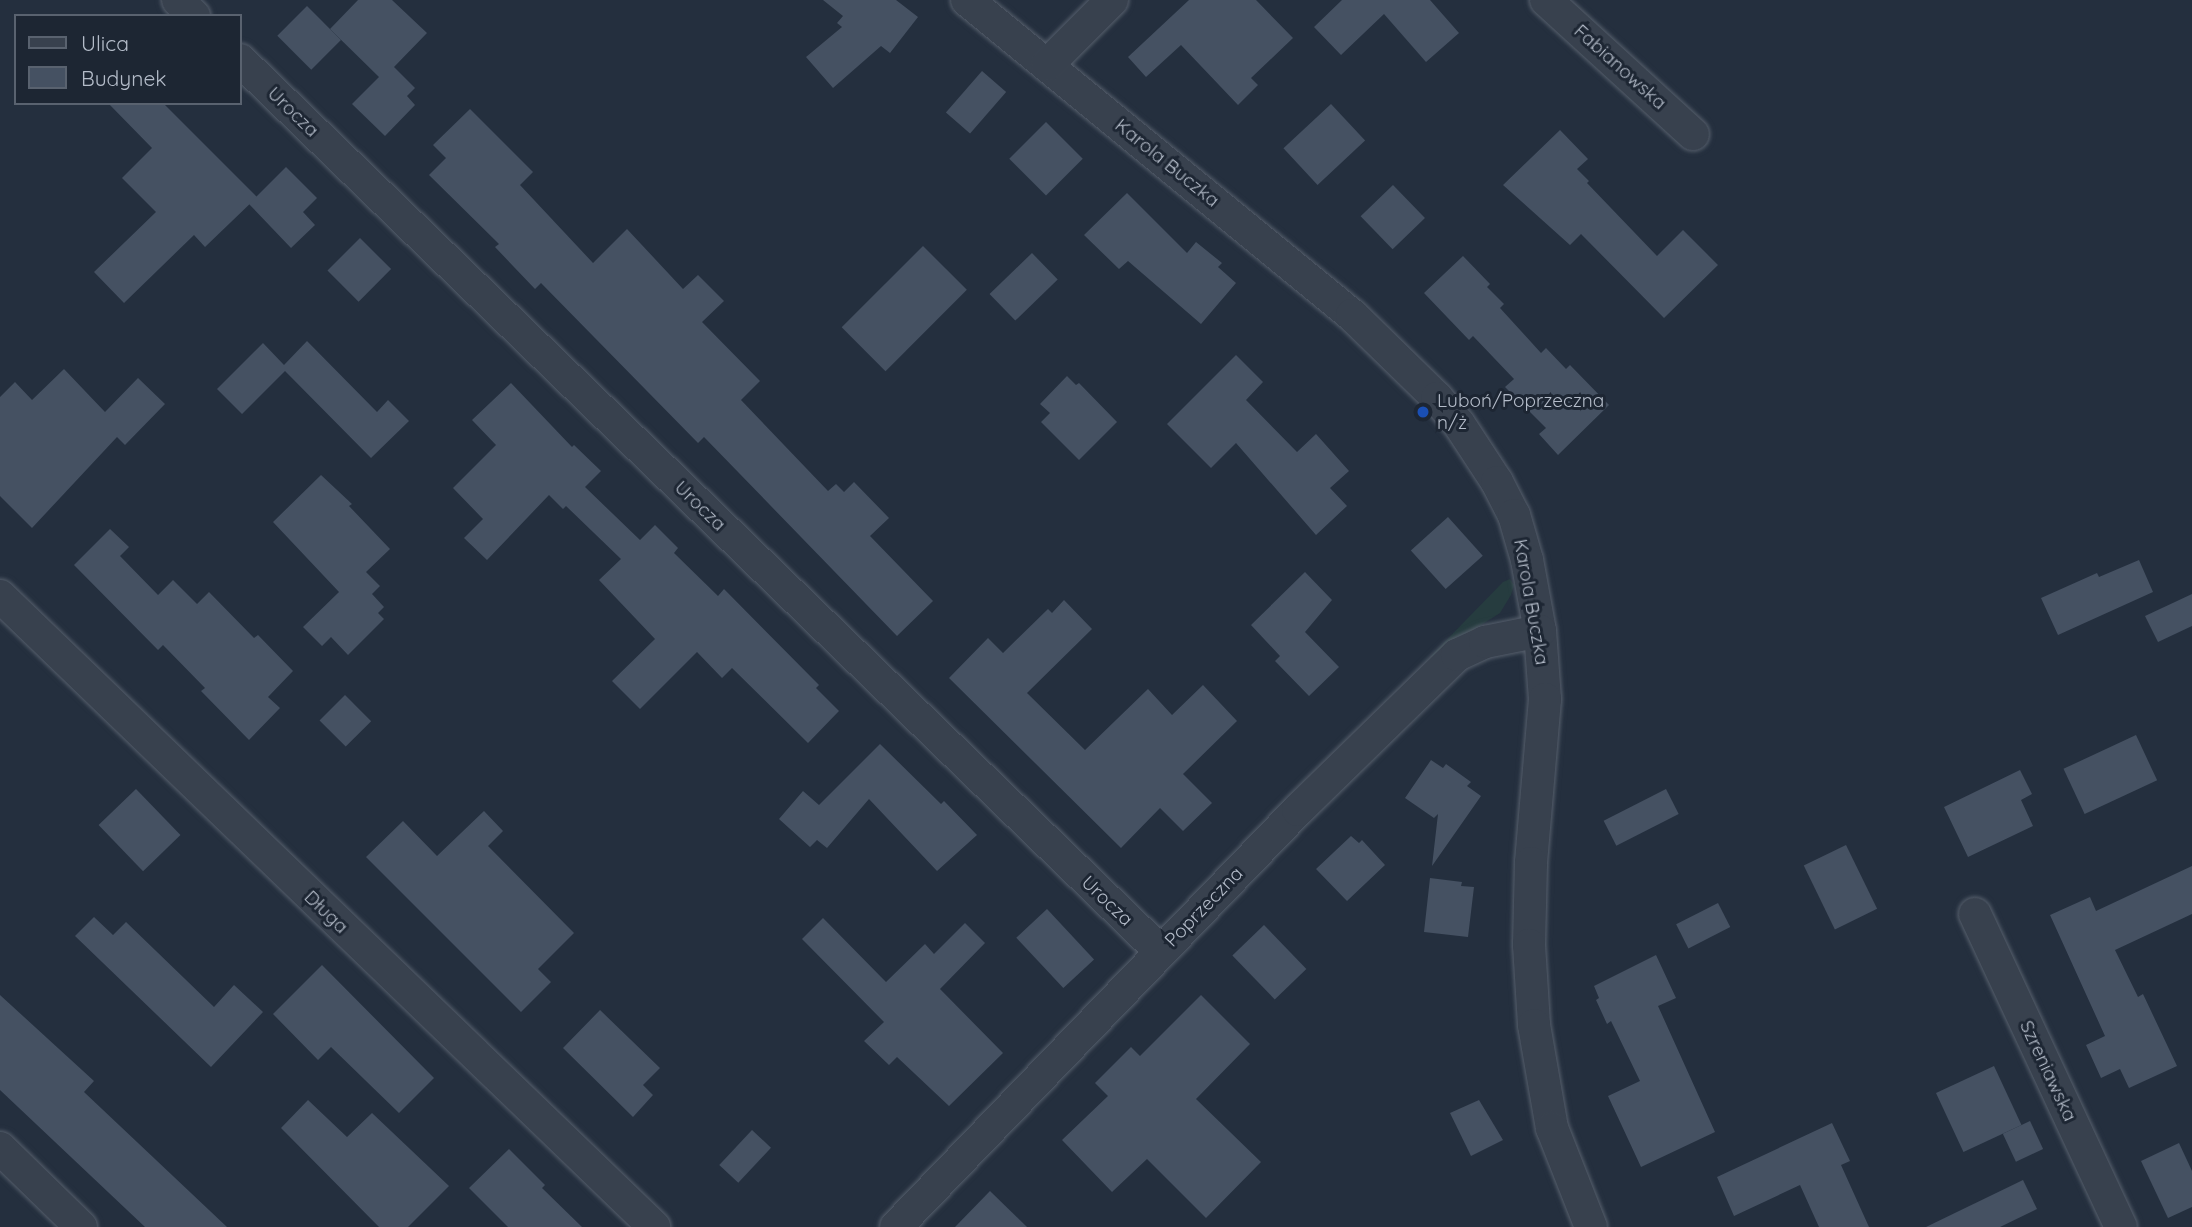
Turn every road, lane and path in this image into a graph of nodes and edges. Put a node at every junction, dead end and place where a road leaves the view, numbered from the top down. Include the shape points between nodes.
1 (178, 0) edge
2 (967, 0) edge
3 (1112, 0) edge
4 (1546, 0) edge
5 (192, 14) edge
6 (242, 62) edge
7 (1047, 65) junction
8 (1693, 134) dead end
9 (0, 596) edge
10 (1540, 631) junction
11 (1975, 914) dead end
12 (1161, 952) junction
13 (0, 1148) edge
14 (80, 1227) edge
15 (654, 1227) edge
16 (895, 1227) edge
17 (1591, 1227) edge
18 (2121, 1227) edge

1 - 5 street
2 - 7 street, Karola Buczka
3 - 7 street
4 - 8 street, Fabianowska
6 - 12 street, Urocza
7 - 10 street, Karola Buczka via 1331,297 1437,398 1480,453 1514,515
9 - 15 street, Długa
10 - 12 street, Poprzeczna via 1485,642 1457,655
10 - 17 street, Karola Buczka via 1545,699 1531,863 1530,983 1545,1100
11 - 18 street, Szreniawska
12 - 16 street, Poprzeczna
13 - 14 street

